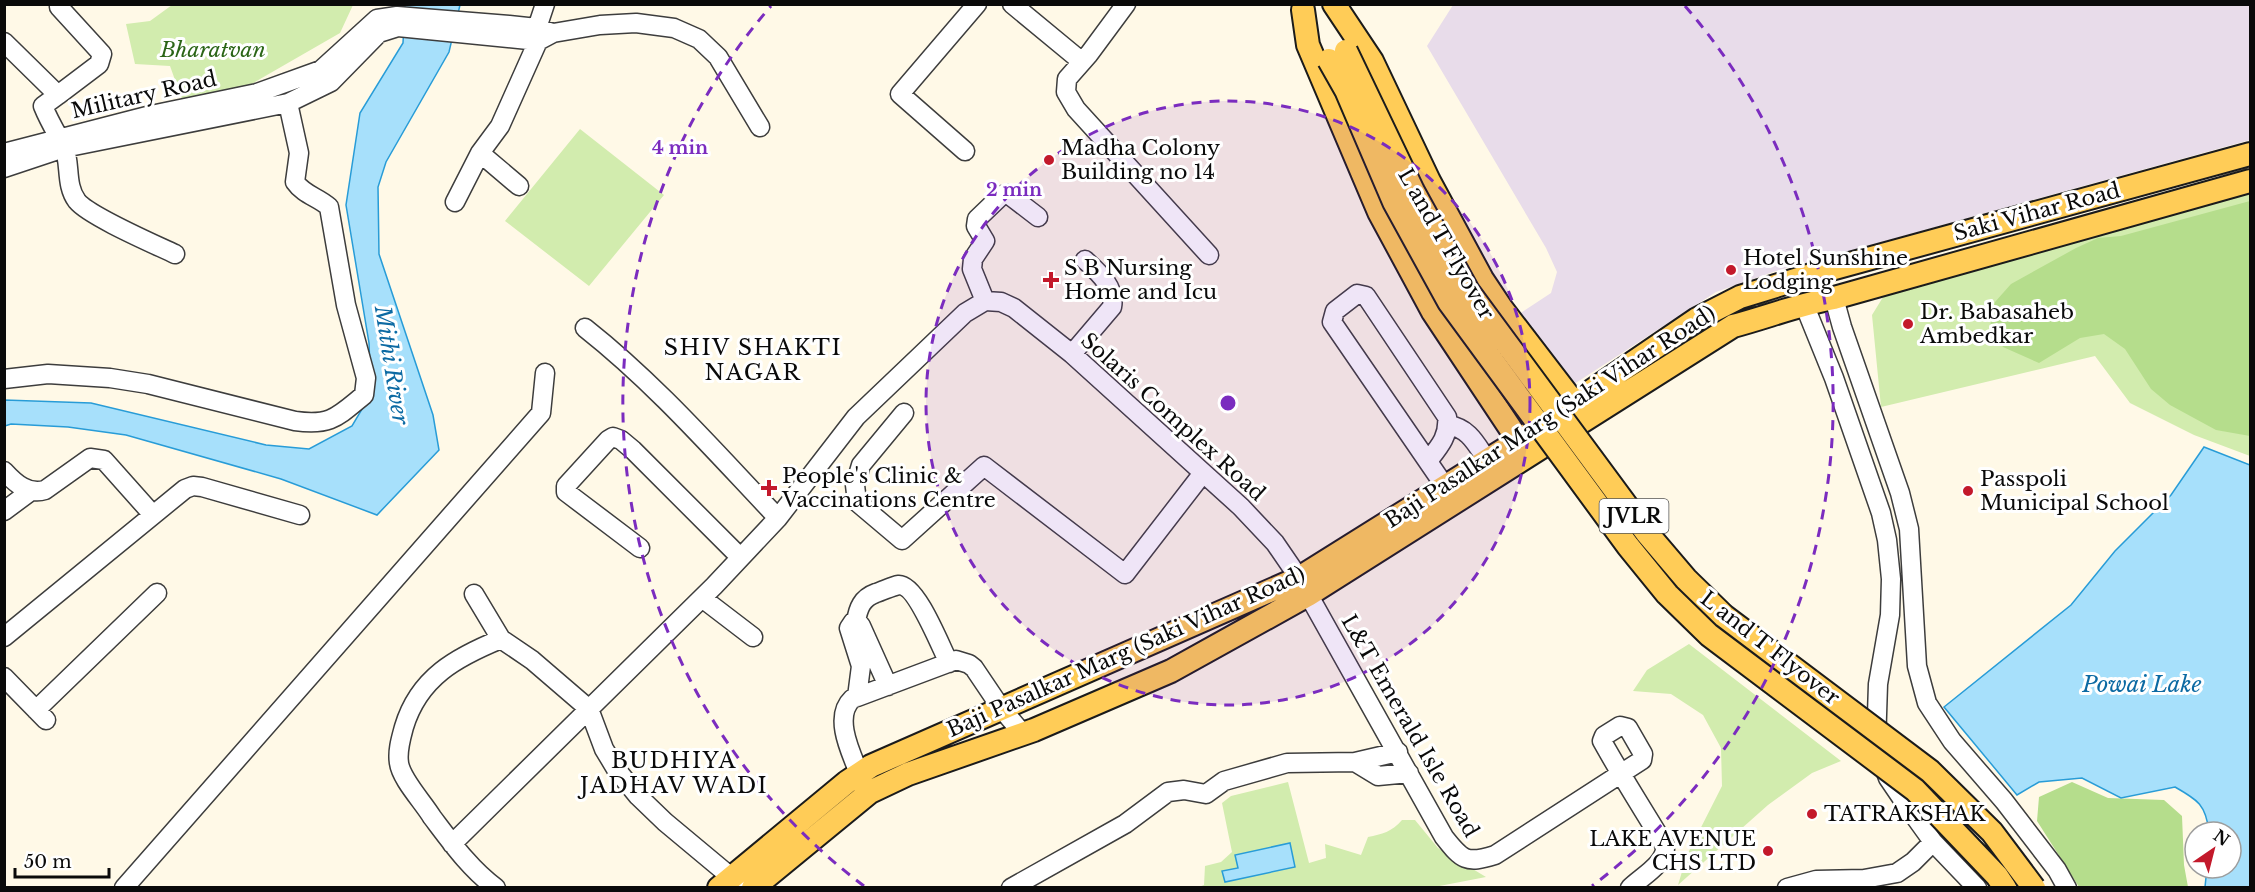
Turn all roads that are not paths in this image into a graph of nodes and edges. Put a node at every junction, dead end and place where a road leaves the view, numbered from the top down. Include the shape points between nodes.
1 (545, 4) edge
2 (977, 4) edge
3 (1012, 4) edge
4 (1126, 4) edge
5 (1334, 4) edge
6 (1309, 6) edge
7 (59, 7) dead end
8 (379, 19) edge
9 (543, 34) junction
10 (4, 42) edge
11 (1338, 56) junction
12 (1081, 62) junction
13 (58, 95) junction
14 (288, 103) junction
15 (760, 127) dead end
16 (131, 128) junction
17 (61, 143) junction
18 (965, 151) dead end
19 (4, 153) edge
20 (480, 153) junction
21 (2250, 154) edge
22 (4, 168) edge
23 (2250, 181) edge
24 (519, 186) dead end
25 (455, 202) dead end
26 (1038, 217) dead end
27 (1967, 231) junction
28 (175, 254) dead end
29 (1209, 255) dead end
30 (1974, 259) junction
31 (1085, 260) dead end
32 (1824, 271) junction
33 (1795, 280) junction
34 (1834, 298) junction
35 (985, 301) junction
36 (1804, 303) junction
37 (1502, 309) junction
38 (585, 327) dead end
39 (1453, 342) junction
40 (1072, 354) junction
41 (545, 373) dead end
42 (4, 379) edge
43 (1580, 410) junction
44 (904, 413) dead end
45 (1448, 425) junction
46 (1523, 448) junction
47 (1487, 460) junction
48 (1428, 461) junction
49 (4, 471) edge
50 (1203, 474) junction
51 (1444, 485) junction
52 (31, 491) junction
53 (4, 511) edge
54 (153, 515) junction
55 (300, 515) dead end
56 (778, 519) junction
57 (640, 548) dead end
58 (740, 557) junction
59 (1303, 587) junction
60 (156, 592) dead end
61 (474, 594) dead end
62 (702, 598) junction
63 (856, 622) junction
64 (4, 637) edge
65 (753, 637) dead end
66 (501, 639) junction
67 (949, 663) junction
68 (4, 677) edge
69 (888, 686) junction
70 (857, 697) junction
71 (1001, 708) junction
72 (589, 709) junction
73 (1023, 734) junction
74 (1398, 752) junction
75 (1354, 762) junction
76 (860, 772) junction
77 (1409, 772) junction
78 (1934, 842) junction
79 (452, 844) junction
80 (730, 884) edge
81 (124, 888) edge
82 (496, 888) edge
83 (753, 888) edge
84 (1011, 888) edge
85 (1630, 888) edge
86 (1787, 888) edge
87 (1977, 888) edge
88 (2005, 888) edge
89 (2034, 888) edge
90 (2067, 888) edge

1 - 9 street
2 - 18 street via 900,94
3 - 12 street
4 - 12 street
5 - 37 main road via 1372,60 1429,181
6 - 11 main road, L and T Flyover / JVLR
6 - 39 main road via 1308,45 1379,212
7 - 13 street via 102,54 102,59
8 - 9 street
8 - 14 street via 331,82
8 - 16 street, Military Road via 321,70 257,93
9 - 15 street via 636,23 674,28 699,39 718,57
9 - 20 street via 500,126
10 - 13 street
11 - 88 main road, L and T Flyover / JVLR, bridge via 1346,90 1394,202 1449,303 1641,562 1709,635 1915,790
11 - 89 main road, L and T Flyover / JVLR, bridge via 1468,291 1646,532 1724,616 1930,771 1992,832
12 - 29 street via 1067,79 1066,92 1076,109
13 - 17 street via 43,106
14 - 16 street
14 - 42 street via 299,153 295,182 301,191 329,207 346,305 366,378 364,395 336,418 316,424 110,378 48,374
16 - 17 street, Military Road
17 - 19 street, Military Road
17 - 22 street
17 - 28 street via 70,189 78,202
20 - 24 street
20 - 25 street
21 - 27 main road, Saki Vihar Road
23 - 30 main road, Saki Vihar Road
26 - 35 street via 1008,194 977,219 976,226 985,241 973,259 972,269
27 - 30 main road
27 - 32 main road, Saki Vihar Road
30 - 34 main road, Saki Vihar Road
31 - 40 street via 1105,279 1114,300
32 - 33 main road, Baji Pasalkar Marg (Saki Vihar Road)
32 - 34 main road
33 - 36 main road
33 - 43 main road, Baji Pasalkar Marg (Saki Vihar Road) via 1740,297 1697,319
34 - 36 main road, Baji Pasalkar Marg (Saki Vihar Road)
34 - 90 street via 1909,529 1917,666 1927,703
35 - 40 street, Solaris Complex Road via 1014,308
35 - 56 street via 965,313 856,417
36 - 43 main road, Baji Pasalkar Marg (Saki Vihar Road) via 1733,326
36 - 78 street via 1834,378 1887,540 1890,615 1878,684 1876,745 1888,778
37 - 39 main road
37 - 43 main road
38 - 56 street via 621,356
39 - 46 main road
40 - 50 street, Solaris Complex Road
41 - 81 street via 541,413
43 - 46 main road, Baji Pasalkar Marg (Saki Vihar Road)
44 - 50 street via 861,465 855,485 857,502 902,540 984,466 1125,574
45 - 47 street via 1468,433
45 - 48 street via 1443,442
45 - 48 street via 1444,410 1366,296 1357,294 1335,311 1332,322
46 - 47 main road, Baji Pasalkar Marg (Saki Vihar Road)
46 - 59 main road, Baji Pasalkar Marg (Saki Vihar Road)
47 - 51 main road, Baji Pasalkar Marg (Saki Vihar Road)
48 - 51 street
49 - 52 street
50 - 59 street, Solaris Complex Road via 1275,543
51 - 59 main road, Baji Pasalkar Marg (Saki Vihar Road)
52 - 53 street
52 - 54 street via 45,490 90,458 97,458 104,460
54 - 55 street via 193,486
54 - 64 street
56 - 58 street
57 - 58 street via 566,492 566,486 613,437 633,450
58 - 62 street
59 - 71 main road, Baji Pasalkar Marg (Saki Vihar Road)
59 - 73 main road, Baji Pasalkar Marg (Saki Vihar Road) via 1171,671
59 - 74 street, L&T Emerald Isle Road
60 - 68 street via 41,715
61 - 66 street
62 - 65 street
62 - 72 street
63 - 67 street via 861,603 872,595 899,585 904,587 917,599
63 - 69 street
63 - 70 street via 849,628 861,666
66 - 72 street
66 - 79 street via 465,654 439,672 418,697 399,743 404,776
67 - 69 street
67 - 71 street via 962,661 974,668
69 - 70 street
70 - 76 street via 848,702 843,726
71 - 73 street
71 - 76 main road, Baji Pasalkar Marg (Saki Vihar Road)
72 - 79 street
72 - 80 street via 616,769
73 - 83 main road, Baji Pasalkar Marg (Saki Vihar Road) via 908,774 870,792
74 - 75 street
74 - 77 street, L&T Emerald Isle Road
75 - 77 street via 1378,776
75 - 84 street via 1287,763 1224,781 1206,794 1168,792 1125,824
76 - 80 main road, Baji Pasalkar Marg (Saki Vihar Road)
77 - 85 street, L&T Emerald Isle Road via 1444,837 1466,860 1495,855 1615,778 1665,850 1663,859
78 - 86 street via 1897,873 1864,879 1816,880
78 - 87 street
79 - 82 street

